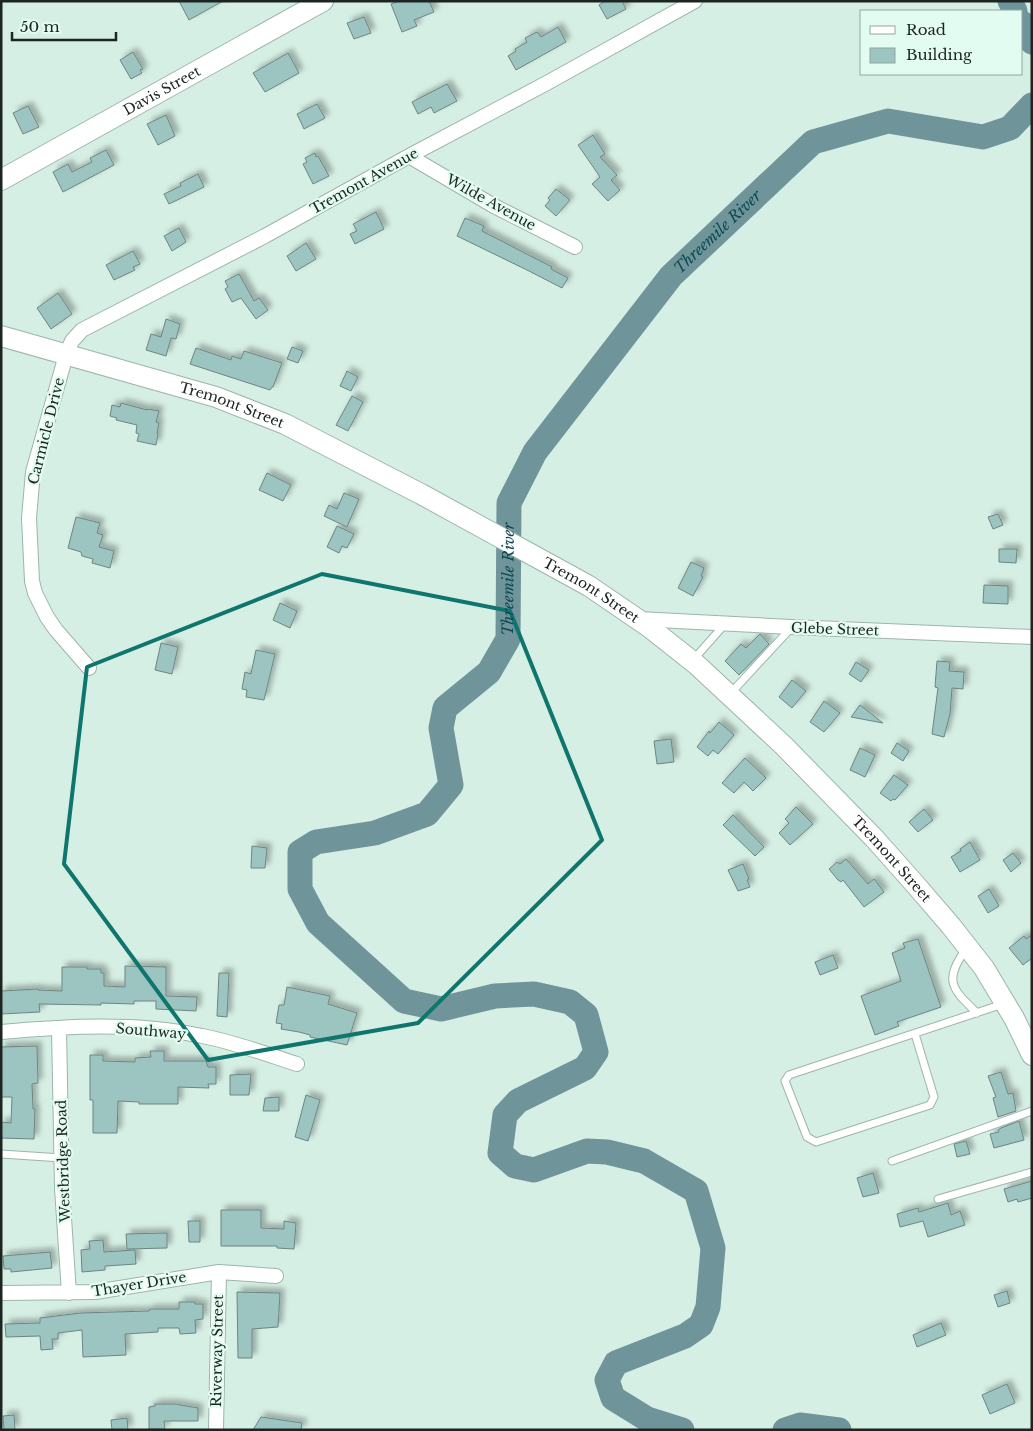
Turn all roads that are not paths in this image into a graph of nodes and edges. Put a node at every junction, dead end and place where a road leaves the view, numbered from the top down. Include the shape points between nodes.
1 (323, 1) edge
2 (695, 1) edge
3 (409, 156) junction
4 (1, 180) edge
5 (575, 247) dead end
6 (1, 336) edge
7 (66, 356) junction
8 (638, 619) junction
9 (725, 624) junction
10 (791, 627) junction
11 (1032, 637) edge
12 (692, 661) junction
13 (89, 668) dead end
14 (729, 695) junction
15 (968, 946) junction
16 (1006, 1004) junction
17 (977, 1013) junction
18 (59, 1029) junction
19 (1, 1032) edge
20 (915, 1034) junction
21 (1032, 1055) edge
22 (297, 1064) dead end
23 (1032, 1111) edge
24 (1, 1154) edge
25 (62, 1158) junction
26 (892, 1161) dead end
27 (1032, 1172) edge
28 (938, 1199) dead end
29 (219, 1272) junction
30 (276, 1276) dead end
31 (1, 1293) edge
32 (69, 1293) junction
33 (216, 1430) edge

1 - 4 main road, Davis Street
2 - 3 street, Tremont Avenue
3 - 5 street, Wilde Avenue via 494,206
3 - 7 street, Tremont Avenue via 264,236 82,330 72,341
6 - 7 main road, Tremont Street
7 - 8 main road, Tremont Street via 216,397 270,417 544,561
7 - 13 street, Carmicle Drive via 33,472 29,518 32,581 34,593 47,617
8 - 9 street, Glebe Street
8 - 12 main road, Tremont Street
9 - 10 street, Glebe Street
9 - 12 lane
10 - 11 street, Glebe Street
10 - 14 lane
12 - 14 main road, Tremont Street
14 - 15 main road, Tremont Street via 874,838
15 - 16 main road, Tremont Street
15 - 17 lane via 956,963 952,983 956,992
16 - 17 lane
16 - 21 main road, Tremont Street
17 - 20 lane
18 - 19 street, Southway
18 - 22 street, Southway via 116,1026 179,1032
18 - 25 street, Westbridge Road
20 - 20 lane via 789,1075 785,1081 807,1137 816,1142 930,1105 934,1097
23 - 26 lane
24 - 25 lane
25 - 32 street, Westbridge Road
27 - 28 lane
29 - 30 street, Thayer Drive
29 - 32 street, Thayer Drive via 95,1292
29 - 33 street, Riverway Street
31 - 32 street, Thayer Drive

